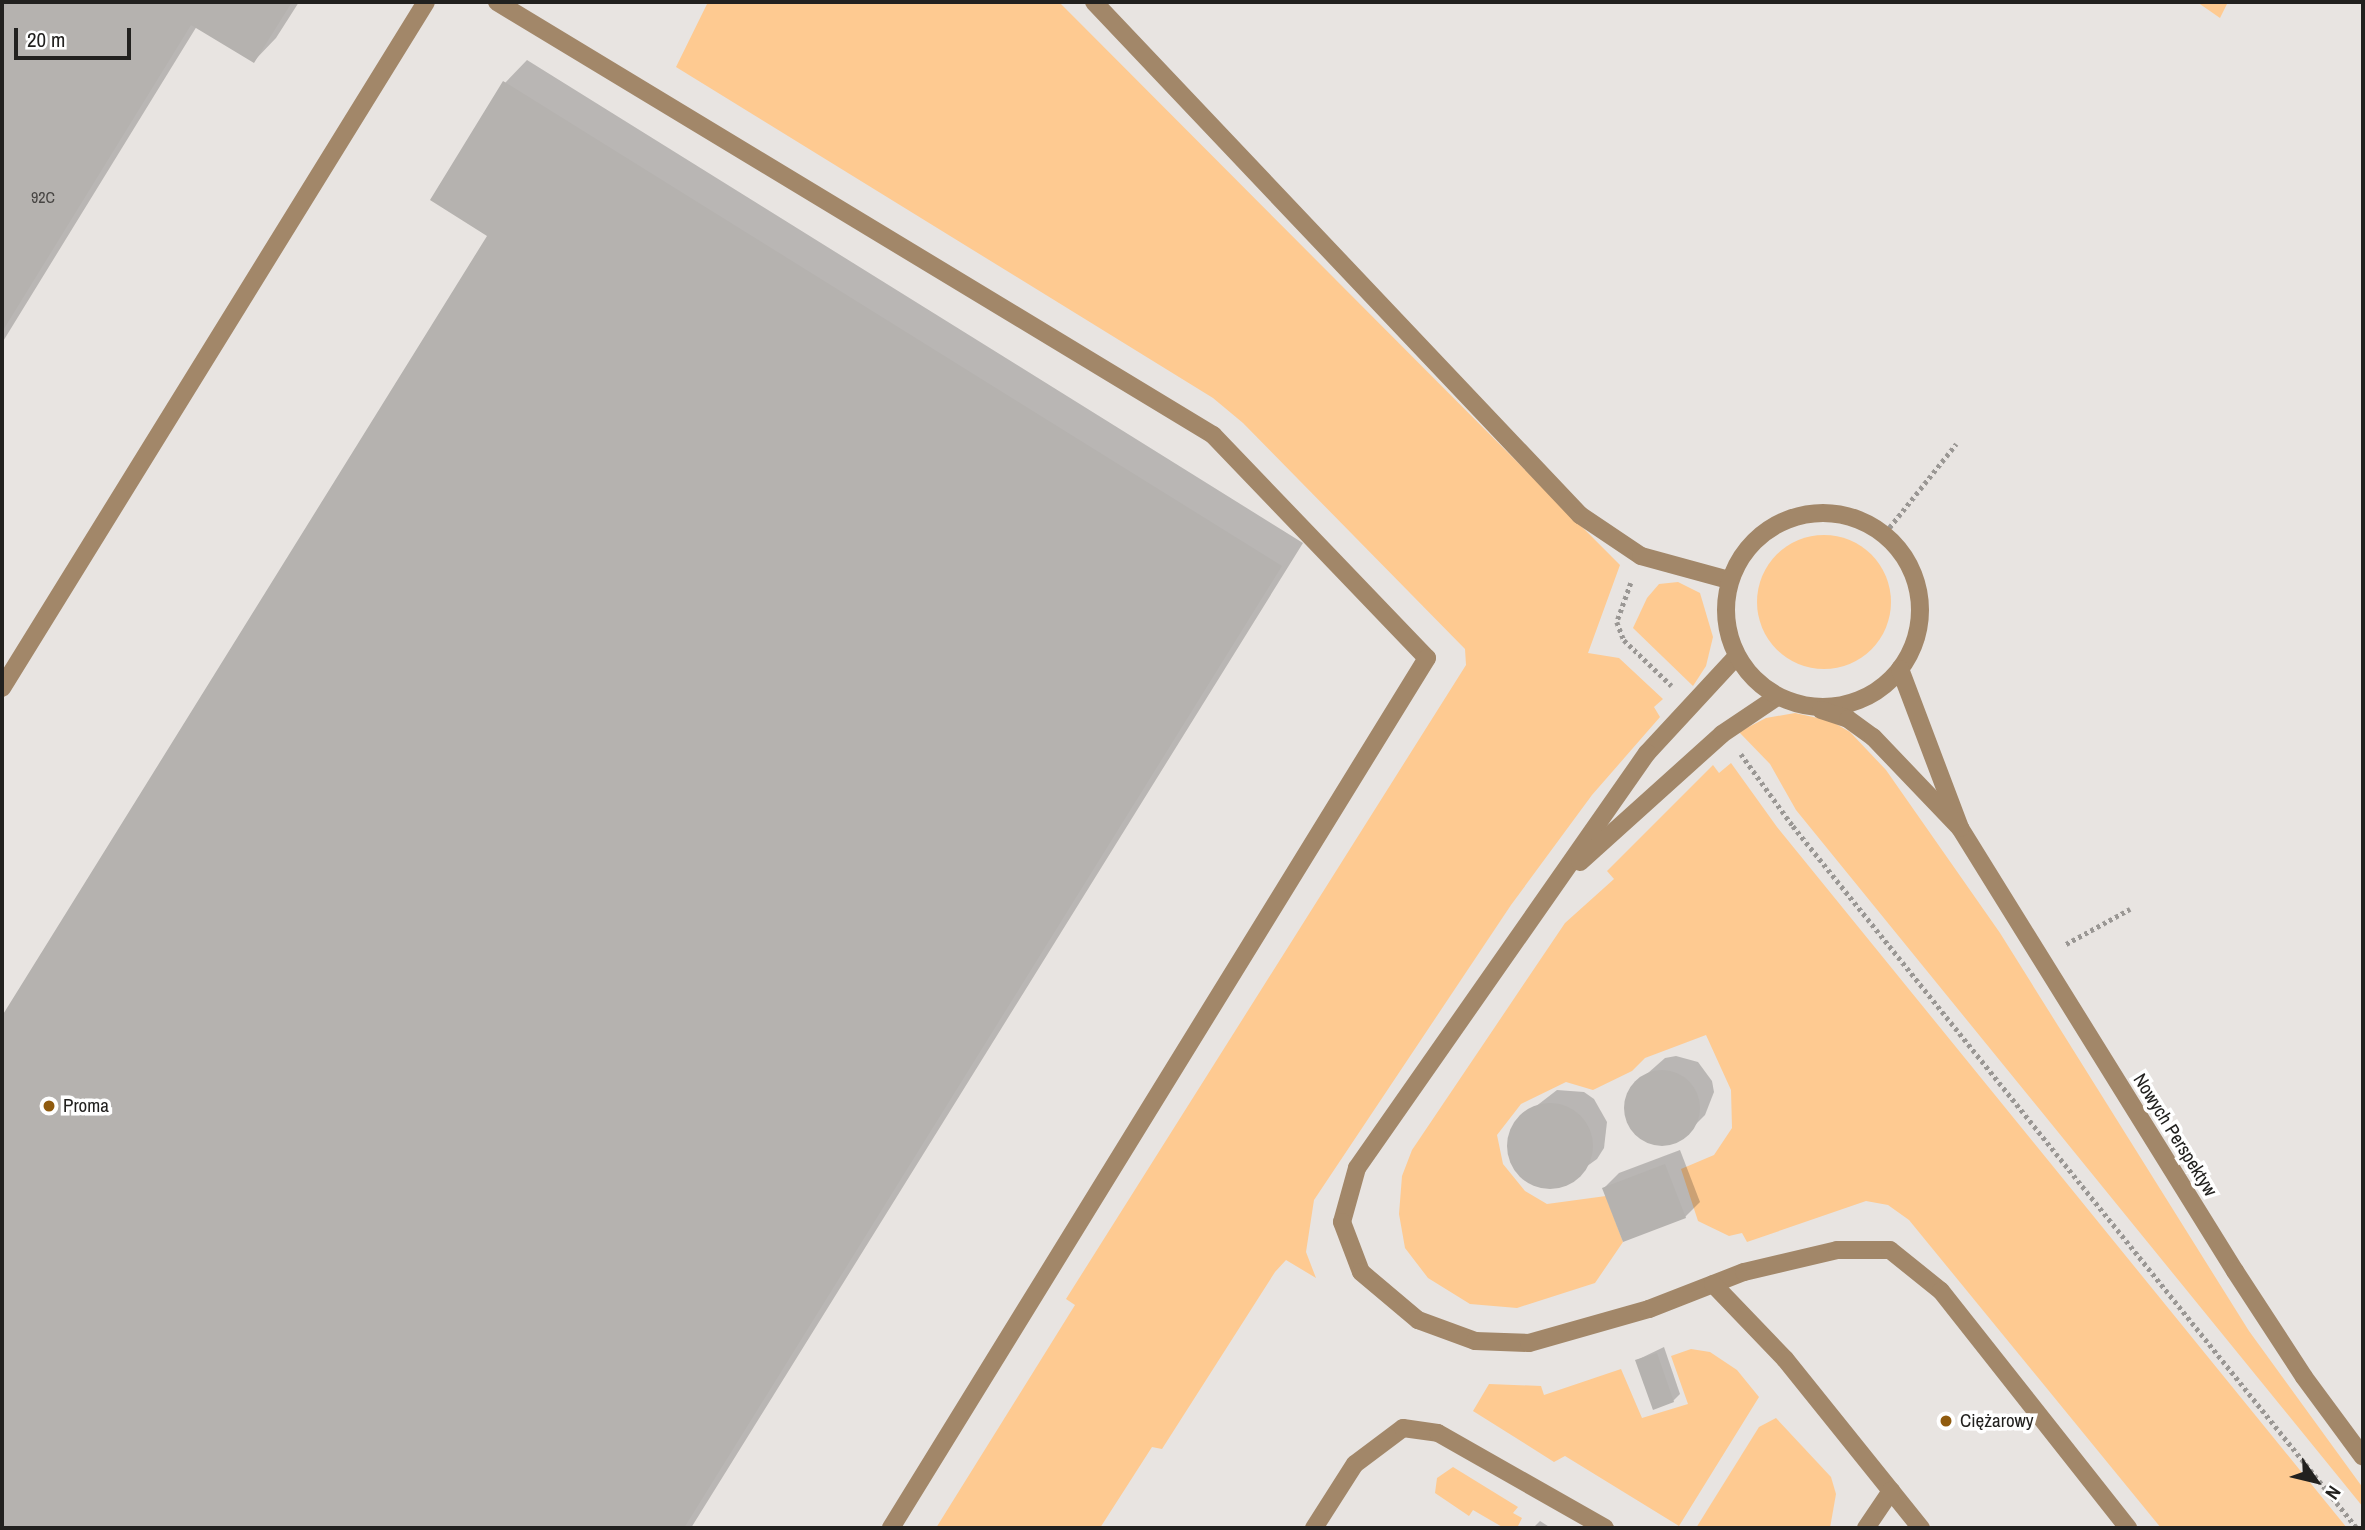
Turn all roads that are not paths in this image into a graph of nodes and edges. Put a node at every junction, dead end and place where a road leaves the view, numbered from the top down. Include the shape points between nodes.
1 (426, 2) edge
2 (497, 2) edge
3 (1094, 2) edge
4 (1730, 580) junction
5 (1736, 657) junction
6 (1900, 669) junction
7 (2, 688) edge
8 (1777, 696) junction
9 (1815, 708) junction
10 (1960, 828) junction
11 (1554, 886) junction
12 (1713, 1284) junction
13 (2363, 1457) edge
14 (1891, 1492) junction
15 (891, 1528) edge
16 (1314, 1528) edge
17 (1605, 1528) edge
18 (1866, 1528) edge
19 (1921, 1528) edge
20 (2128, 1528) edge

1 - 7 street
2 - 15 street via 1213,435 1427,658
3 - 4 street via 1580,515 1641,556
4 - 5 street via 1725,606
4 - 6 street via 1741,555 1759,535 1808,512 1849,516 1885,533 1905,556 1917,583 1921,613 1915,643
5 - 8 street via 1754,680
5 - 11 street via 1647,752
6 - 9 street via 1877,692 1847,705
6 - 10 street, Nowych Perspektyw
8 - 9 street
8 - 11 street via 1723,734
9 - 10 street, Nowych Perspektyw via 1848,719 1873,737
10 - 13 street, Nowych Perspektyw via 2235,1271
11 - 12 street via 1357,1168 1342,1222 1361,1272 1418,1320 1475,1341 1529,1343 1649,1309
12 - 14 street via 1785,1359
12 - 20 street via 1838,1250 1890,1250 1941,1291
14 - 18 street
14 - 19 street
16 - 17 street via 1355,1464 1403,1428 1438,1433

